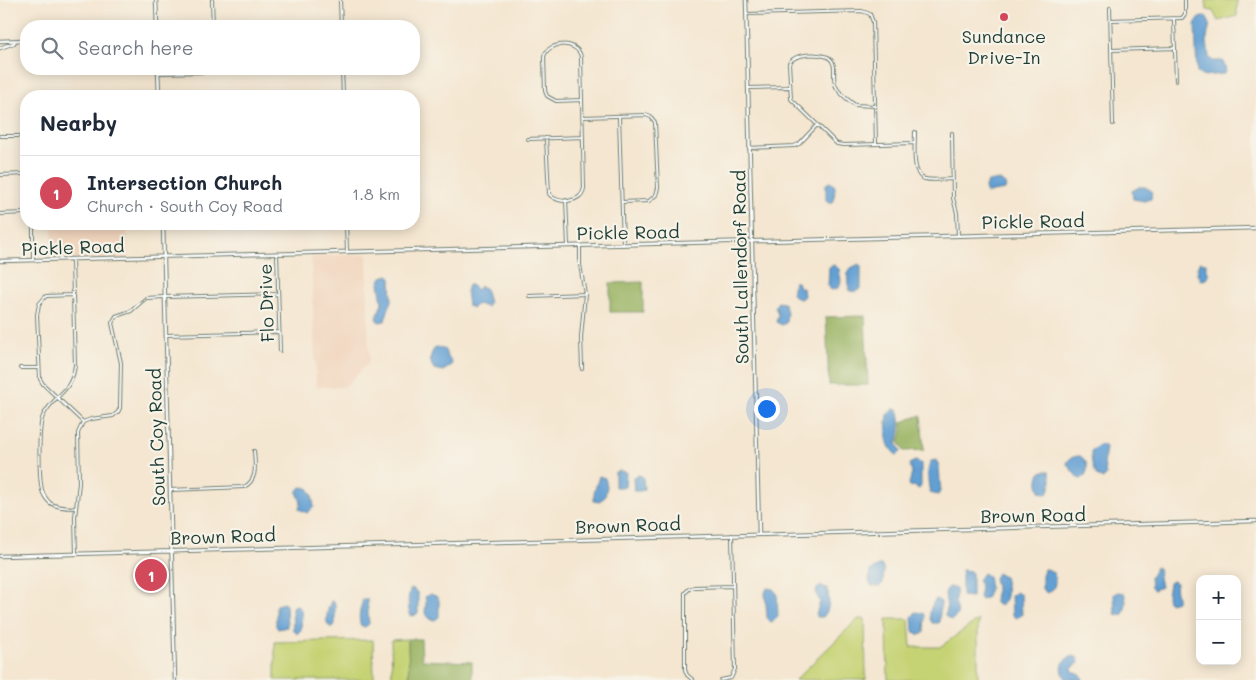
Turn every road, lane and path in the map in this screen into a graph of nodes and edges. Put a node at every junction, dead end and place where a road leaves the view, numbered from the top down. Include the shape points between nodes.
1 (156, 0) edge
2 (212, 0) edge
3 (340, 0) edge
4 (746, 0) edge
5 (1185, 0) edge
6 (1110, 8) dead end
7 (746, 14) junction
8 (1174, 19) junction
9 (157, 20) edge
10 (213, 20) edge
11 (341, 20) edge
12 (1110, 20) junction
13 (0, 41) edge
14 (15, 41) junction
15 (20, 41) edge
16 (0, 48) edge
17 (1175, 48) junction
18 (1111, 50) junction
19 (158, 75) edge
20 (342, 75) edge
21 (1176, 82) dead end
22 (789, 87) junction
23 (748, 88) junction
24 (159, 90) edge
25 (343, 90) edge
26 (582, 100) junction
27 (875, 106) junction
28 (619, 116) junction
29 (583, 117) junction
30 (1113, 124) dead end
31 (817, 125) junction
32 (915, 132) dead end
33 (952, 133) dead end
34 (0, 136) edge
35 (20, 136) edge
36 (583, 137) junction
37 (546, 138) junction
38 (528, 139) dead end
39 (915, 143) junction
40 (876, 144) junction
41 (750, 148) junction
42 (20, 174) edge
43 (0, 175) edge
44 (953, 179) junction
45 (566, 200) junction
46 (622, 202) junction
47 (20, 213) edge
48 (0, 214) edge
49 (1256, 228) edge
50 (33, 230) edge
51 (163, 230) edge
52 (346, 230) edge
53 (958, 236) junction
54 (752, 241) junction
55 (623, 245) junction
56 (568, 246) junction
57 (580, 246) junction
58 (347, 252) junction
59 (277, 254) junction
60 (164, 257) junction
61 (72, 259) junction
62 (33, 260) junction
63 (0, 261) edge
64 (278, 294) junction
65 (584, 294) junction
66 (73, 295) junction
67 (528, 296) dead end
68 (165, 297) junction
69 (279, 332) junction
70 (166, 335) junction
71 (280, 351) dead end
72 (20, 368) dead end
73 (38, 368) junction
74 (582, 369) dead end
75 (58, 398) junction
76 (83, 422) junction
77 (254, 451) dead end
78 (170, 490) junction
79 (76, 508) junction
80 (1256, 522) edge
81 (759, 534) junction
82 (732, 535) junction
83 (172, 550) junction
84 (76, 553) junction
85 (0, 556) edge
86 (733, 586) junction
87 (175, 680) edge
88 (693, 680) edge
89 (720, 680) edge

1 - 9 street
2 - 10 street
3 - 11 street
4 - 7 street, South Lallendorf Road
5 - 8 street via 1185,15
6 - 12 street
7 - 23 street, South Lallendorf Road
7 - 27 street via 862,11 870,14 873,22
8 - 12 street
8 - 17 street
12 - 18 street
13 - 14 street
14 - 15 street
14 - 16 street
17 - 18 street
17 - 21 street
18 - 30 street
19 - 24 street
20 - 25 street
22 - 23 street
22 - 27 street via 792,59 825,56 834,63 838,90 855,105
22 - 31 street via 792,101
23 - 41 street, South Lallendorf Road
26 - 26 street via 580,53 573,46 549,48 544,55 546,94 555,101
26 - 29 street
27 - 40 street
28 - 29 street
28 - 46 street
28 - 46 street via 646,116 652,118 656,126 655,198
29 - 36 street
31 - 40 street via 840,145
31 - 41 street via 796,146
32 - 39 street
33 - 44 street
34 - 35 street
36 - 37 street
36 - 45 street via 584,192 579,198
37 - 38 street
37 - 45 street via 548,192 556,200
39 - 40 street
39 - 44 street via 918,175 926,180
41 - 54 street, South Lallendorf Road
42 - 43 street
44 - 53 street
45 - 56 street
46 - 55 street
47 - 48 street
49 - 53 street, Pickle Road
50 - 62 street
51 - 60 street, South Coy Road
52 - 58 street
53 - 54 street, Pickle Road
54 - 55 street, Pickle Road
54 - 81 street, South Lallendorf Road
55 - 57 street, Pickle Road
56 - 57 street, Pickle Road
56 - 58 street, Pickle Road
57 - 65 street
58 - 59 street, Pickle Road
59 - 60 street, Pickle Road
59 - 64 street, Flo Drive
60 - 61 street, Pickle Road
60 - 68 street, South Coy Road
61 - 62 street, Pickle Road
61 - 66 street
62 - 63 street, Pickle Road
64 - 68 street
64 - 69 street, Flo Drive
65 - 67 street
65 - 74 street
66 - 73 street via 48,296 39,304 36,314
66 - 75 street via 74,375
68 - 70 street, South Coy Road
68 - 76 street via 146,298 133,310 113,320 121,363 120,408 116,415
69 - 70 street
69 - 71 street, Flo Drive
70 - 78 street, South Coy Road
72 - 73 street
73 - 75 street via 43,384
75 - 76 street
75 - 79 street via 44,414 40,425 41,486 50,503
76 - 79 street via 78,433
77 - 78 street via 254,477 244,488
78 - 83 street, South Coy Road
79 - 84 street
80 - 81 street, Brown Road
81 - 82 street, Brown Road
82 - 83 street, Brown Road
82 - 86 street
83 - 84 street, Brown Road
83 - 87 street, South Coy Road
84 - 85 street, Brown Road
86 - 88 street via 694,587 685,593 685,668
86 - 89 street via 735,668 732,676

